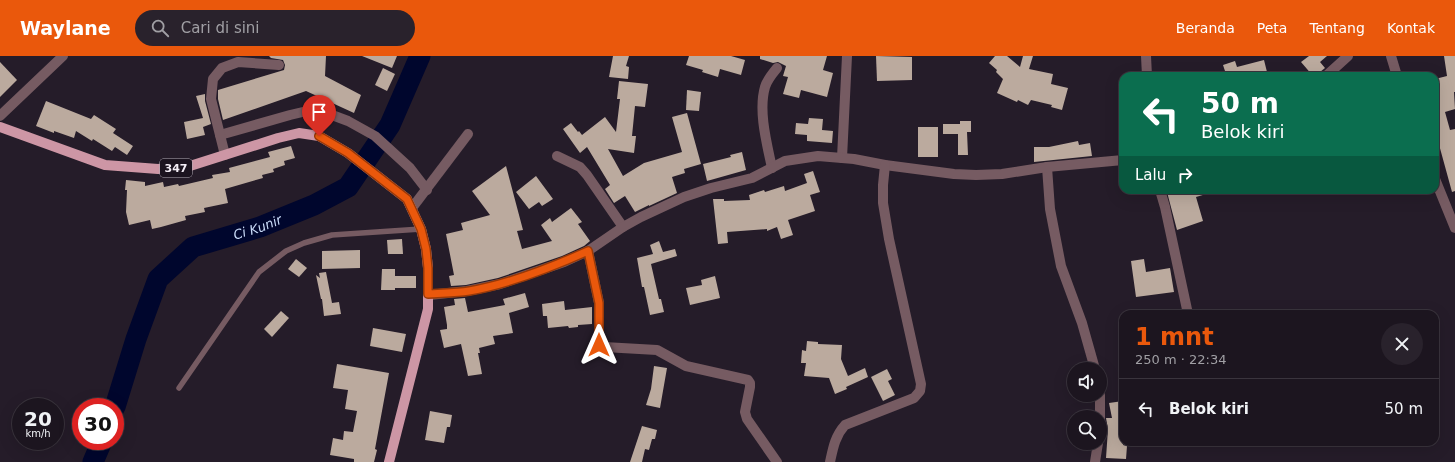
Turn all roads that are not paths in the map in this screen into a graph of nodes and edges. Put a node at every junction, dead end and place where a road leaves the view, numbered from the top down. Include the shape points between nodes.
1 (63, 56) edge
2 (847, 56) edge
3 (1146, 56) edge
4 (1348, 56) edge
5 (1390, 56) edge
6 (279, 65) dead end
7 (777, 68) dead end
8 (1147, 72) edge
9 (1330, 72) edge
10 (1396, 72) edge
11 (0, 116) edge
12 (0, 127) edge
13 (468, 134) dead end
14 (220, 135) junction
15 (225, 155) junction
16 (557, 156) dead end
17 (842, 158) junction
18 (1119, 160) edge
19 (885, 164) junction
20 (1047, 167) junction
21 (772, 168) junction
22 (1439, 189) edge
23 (426, 190) junction
24 (1161, 194) edge
25 (409, 203) junction
26 (623, 227) junction
27 (1455, 228) edge
28 (421, 229) junction
29 (588, 251) junction
30 (428, 294) junction
31 (1187, 310) edge
32 (1093, 362) edge
33 (178, 388) dead end
34 (1097, 450) edge
35 (389, 462) edge
36 (777, 462) edge
37 (830, 462) edge
38 (1095, 462) edge

1 - 11 street
2 - 17 street
3 - 8 street
4 - 9 street
5 - 10 street
6 - 14 street via 238,62 222,68 217,73 213,79 211,99
7 - 21 street via 765,86 763,97
12 - 15 main road, 347 via 105,165 173,168 190,166
13 - 23 street
14 - 15 street
14 - 23 street via 307,111 324,112 376,136 410,168
15 - 25 main road, 347 via 299,133 319,136 348,153
16 - 26 street via 580,167 588,175
17 - 19 street
17 - 21 street via 818,156 785,161
18 - 20 street
19 - 20 street via 976,175
19 - 37 street via 883,203 921,384 920,391 914,398 845,425 834,443
20 - 32 street via 1050,208 1061,266
21 - 26 street via 752,178 684,197
22 - 27 street
23 - 25 street
24 - 31 street
25 - 28 main road, 347
26 - 29 street
28 - 30 main road, 347 via 426,249
28 - 33 lane via 332,235 286,251 259,272
29 - 30 street via 500,284 467,291
29 - 36 street via 599,303 599,345 604,348 657,350 686,366 748,380 750,387 746,419
30 - 35 main road, 347 via 428,310
34 - 38 street

